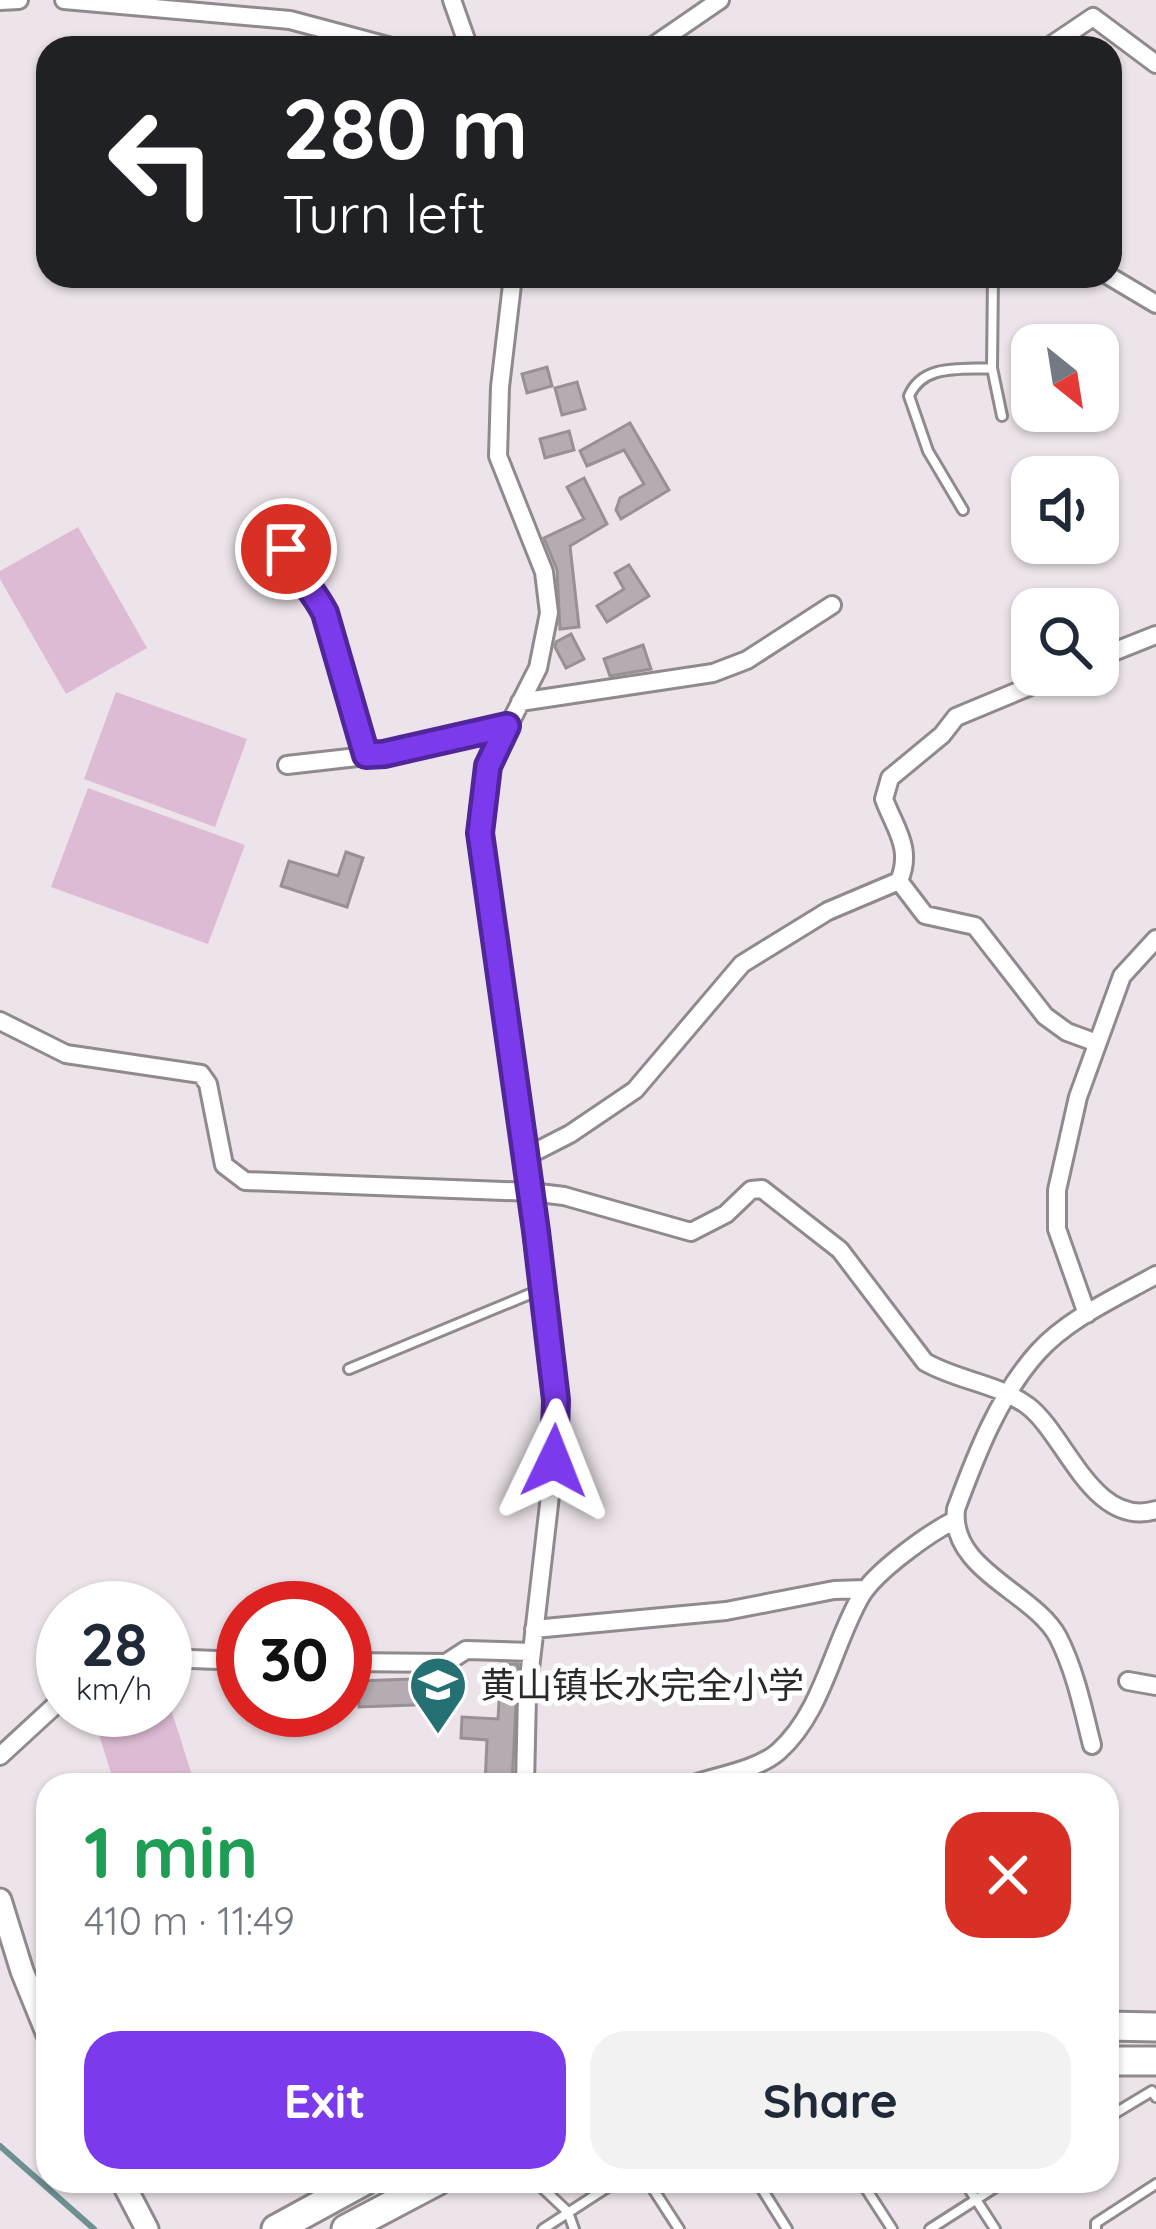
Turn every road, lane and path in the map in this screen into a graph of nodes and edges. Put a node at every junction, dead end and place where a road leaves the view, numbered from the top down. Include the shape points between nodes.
1 (19, 0) edge
2 (64, 0) edge
3 (287, 0) edge
4 (452, 0) edge
5 (720, 0) edge
6 (0, 1) edge
7 (290, 20) junction
8 (350, 36) edge
9 (465, 36) edge
10 (668, 36) edge
11 (1065, 36) edge
12 (1118, 36) edge
13 (1122, 39) edge
14 (1156, 64) edge
15 (1122, 284) edge
16 (512, 288) edge
17 (993, 288) edge
18 (1156, 304) edge
19 (992, 368) junction
20 (1002, 416) dead end
21 (962, 510) dead end
22 (286, 549) dead end
23 (832, 605) dead end
24 (1156, 635) edge
25 (1119, 650) edge
26 (1011, 694) edge
27 (520, 702) junction
28 (507, 726) junction
29 (366, 755) junction
30 (286, 765) dead end
31 (899, 881) junction
32 (1156, 939) edge
33 (0, 1021) edge
34 (1097, 1043) junction
35 (525, 1157) junction
36 (530, 1192) junction
37 (1156, 1275) edge
38 (543, 1288) junction
39 (1087, 1314) junction
40 (349, 1369) dead end
41 (1009, 1394) junction
42 (1156, 1510) edge
43 (955, 1520) junction
44 (865, 1589) junction
45 (534, 1629) junction
46 (532, 1652) junction
47 (372, 1662) edge
48 (1128, 1681) dead end
49 (1156, 1686) edge
50 (36, 1723) edge
51 (1092, 1745) dead end
52 (0, 1756) edge
53 (526, 1773) edge
54 (725, 1773) edge
55 (0, 1900) edge
56 (36, 2006) edge
57 (1119, 2026) edge
58 (1156, 2026) edge
59 (1119, 2061) edge
60 (1156, 2061) edge
61 (1156, 2097) edge
62 (1119, 2111) edge
63 (1156, 2184) edge
64 (128, 2193) edge
65 (342, 2193) edge
66 (414, 2193) edge
67 (548, 2193) edge
68 (598, 2193) edge
69 (655, 2193) edge
70 (765, 2193) edge
71 (870, 2193) edge
72 (972, 2193) edge
73 (987, 2193) edge
74 (976, 2200) junction
75 (568, 2212) junction
76 (147, 2229) edge
77 (276, 2229) edge
78 (346, 2229) edge
79 (543, 2229) edge
80 (574, 2229) edge
81 (679, 2229) edge
82 (788, 2229) edge
83 (892, 2229) edge
84 (930, 2229) edge
85 (995, 2229) edge
86 (1096, 2229) edge

1 - 6 street
2 - 7 street
3 - 7 street
4 - 9 street
5 - 10 street
7 - 8 street
11 - 12 street via 1093,17
13 - 14 street
15 - 18 street
16 - 27 street via 498,456 544,572 549,613 538,668
17 - 19 lane
19 - 20 lane
19 - 21 lane via 931,371 909,396 928,452
22 - 29 street via 325,613
23 - 27 street via 713,673
24 - 25 street
26 - 31 street via 956,717 890,778 884,799 905,853
27 - 28 street
28 - 29 street
28 - 35 street via 488,766 480,833
29 - 30 street
31 - 34 street via 925,915 982,932 1046,1016
31 - 35 street via 828,910 742,964 634,1090
32 - 34 street via 1122,976
33 - 36 street via 66,1054 201,1074 224,1165 245,1181
34 - 39 street via 1055,1212
35 - 36 street
36 - 38 street
36 - 41 street via 692,1232 763,1189 840,1250 926,1362
37 - 39 street
38 - 40 lane
38 - 45 street via 556,1430
39 - 41 street via 1037,1353
41 - 42 street via 1046,1422 1081,1477 1112,1504
41 - 43 street
43 - 44 street
43 - 51 street via 987,1575 1042,1614 1055,1633
44 - 45 street
44 - 54 street via 817,1697 783,1747
45 - 46 street
46 - 47 street via 466,1650 446,1663
46 - 53 street
48 - 49 street
50 - 52 street
55 - 56 street
57 - 58 highway
59 - 60 highway
61 - 62 lane via 1152,2091
63 - 86 lane
64 - 76 street
65 - 77 highway
66 - 78 highway
67 - 75 lane
68 - 75 lane
69 - 81 lane
70 - 82 lane
71 - 83 lane
72 - 74 lane
73 - 74 lane
74 - 84 lane
74 - 85 lane
75 - 79 lane
75 - 80 lane

